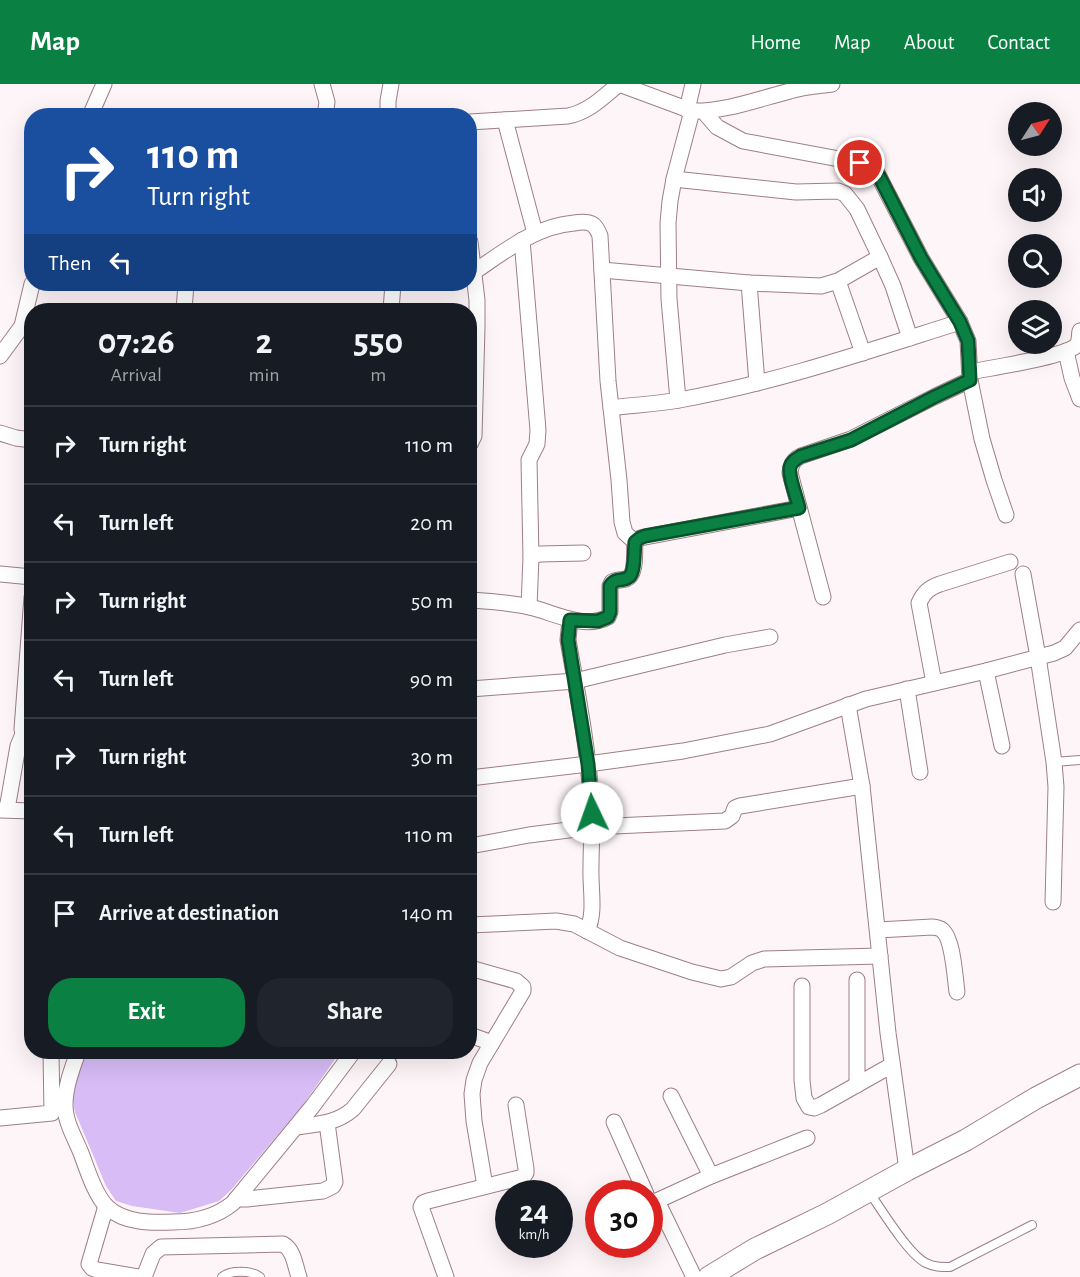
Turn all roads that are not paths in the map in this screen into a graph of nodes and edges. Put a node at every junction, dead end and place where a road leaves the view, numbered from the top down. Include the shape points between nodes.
1 (104, 84) edge
2 (322, 84) edge
3 (391, 84) edge
4 (619, 84) edge
5 (693, 84) edge
6 (832, 84) edge
7 (792, 87) edge
8 (94, 108) edge
9 (327, 108) edge
10 (388, 108) edge
11 (694, 111) junction
12 (505, 120) junction
13 (477, 122) edge
14 (674, 179) junction
15 (529, 236) junction
16 (880, 257) junction
17 (477, 270) edge
18 (602, 270) junction
19 (668, 277) junction
20 (837, 281) junction
21 (749, 283) junction
22 (24, 318) edge
23 (960, 322) junction
24 (1080, 331) edge
25 (910, 338) junction
26 (1066, 351) junction
27 (863, 353) junction
28 (0, 356) edge
29 (970, 376) junction
30 (757, 383) junction
31 (1080, 399) edge
32 (678, 400) junction
33 (611, 408) junction
34 (0, 433) edge
35 (24, 439) edge
36 (799, 508) junction
37 (1006, 515) dead end
38 (635, 542) junction
39 (583, 554) dead end
40 (531, 557) junction
41 (1010, 562) dead end
42 (0, 574) edge
43 (1023, 574) dead end
44 (24, 576) edge
45 (823, 597) dead end
46 (477, 601) edge
47 (529, 607) junction
48 (570, 620) junction
49 (1080, 630) edge
50 (770, 637) dead end
51 (1038, 657) junction
52 (986, 671) junction
53 (575, 681) junction
54 (934, 683) junction
55 (477, 688) edge
56 (907, 689) junction
57 (848, 705) junction
58 (24, 741) edge
59 (1002, 746) dead end
60 (1080, 760) edge
61 (1054, 762) junction
62 (588, 764) junction
63 (920, 772) dead end
64 (477, 777) edge
65 (862, 786) junction
66 (4, 809) edge
67 (24, 810) edge
68 (592, 827) junction
69 (477, 845) edge
70 (1053, 903) dead end
71 (477, 925) edge
72 (878, 930) junction
73 (587, 931) junction
74 (880, 956) junction
75 (477, 970) edge
76 (857, 980) dead end
77 (802, 986) dead end
78 (957, 992) dead end
79 (477, 1038) edge
80 (492, 1043) junction
81 (51, 1059) edge
82 (76, 1059) edge
83 (348, 1059) edge
84 (389, 1064) dead end
85 (892, 1065) junction
86 (1080, 1075) edge
87 (857, 1084) junction
88 (671, 1096) dead end
89 (516, 1105) dead end
90 (0, 1118) edge
91 (614, 1122) dead end
92 (327, 1123) junction
93 (296, 1127) junction
94 (807, 1138) dead end
95 (907, 1170) junction
96 (711, 1176) junction
97 (641, 1180) edge
98 (485, 1186) junction
99 (868, 1191) junction
100 (663, 1196) edge
101 (236, 1199) junction
102 (106, 1206) junction
103 (663, 1222) edge
104 (1032, 1225) dead end
105 (138, 1277) edge
106 (144, 1277) edge
107 (222, 1277) edge
108 (260, 1277) edge
109 (299, 1277) edge
110 (446, 1277) edge
111 (694, 1277) edge
112 (709, 1277) edge

1 - 8 street
2 - 9 street
3 - 10 street
4 - 11 street
4 - 12 street via 579,114
5 - 11 street
6 - 7 street
7 - 11 street via 740,105
11 - 14 street
11 - 23 street via 743,141 870,165
12 - 13 street
12 - 15 street
14 - 16 street via 796,192 838,191 851,200
14 - 19 street via 668,223
15 - 17 street
15 - 18 street via 570,223 591,223 600,236
15 - 40 street via 538,430 537,444 529,460
16 - 20 street
16 - 25 street
18 - 19 street
18 - 33 street
19 - 21 street
19 - 32 street
20 - 21 street via 821,286
20 - 27 street
21 - 30 street
22 - 28 street
23 - 25 street
23 - 29 street via 968,341
24 - 26 street via 1076,345
25 - 27 street
26 - 29 street
26 - 31 street
27 - 30 street
29 - 36 street via 851,440 794,460 790,473
29 - 37 street via 982,439
30 - 32 street
32 - 33 street
33 - 38 street via 622,522 625,533
34 - 35 street
36 - 38 street via 645,536
36 - 45 street
38 - 48 street via 631,575 610,586 608,617 598,621
39 - 40 street
40 - 47 street
41 - 54 street via 923,593 919,603
42 - 44 street
43 - 51 street
46 - 47 street
47 - 48 street
48 - 53 street via 568,640
49 - 51 street via 1065,648
50 - 53 street
51 - 52 street
51 - 61 street
52 - 54 street
52 - 59 street
53 - 55 street
53 - 62 street
54 - 56 street
56 - 57 street
56 - 63 street
57 - 62 street via 770,734
57 - 65 street
58 - 66 street via 18,746
60 - 61 lane
61 - 70 street
62 - 64 street
62 - 68 street
65 - 68 street via 740,806 725,821
65 - 72 street
66 - 67 street
68 - 69 street
68 - 73 street via 592,914
71 - 73 street via 556,921
72 - 74 street
72 - 78 street via 941,929 947,936
73 - 74 street via 620,948 721,979 764,960
74 - 85 street
75 - 80 street via 516,981 523,987
76 - 87 street
77 - 87 street via 801,1080 806,1104 814,1108
79 - 80 street
80 - 98 street via 480,1063 472,1094
81 - 90 street via 52,1113
82 - 102 street via 67,1087 68,1122
83 - 93 street
84 - 92 street via 353,1109
85 - 87 street
85 - 95 street
86 - 95 street
88 - 96 street
89 - 98 street via 526,1173 519,1179
91 - 97 street
92 - 93 street
92 - 101 street via 333,1186 323,1191
93 - 101 street
94 - 96 street
95 - 99 street
96 - 100 street
98 - 110 street via 423,1203 422,1213
99 - 104 lane via 911,1251 937,1267 950,1266
99 - 112 street
101 - 102 street via 214,1215 180,1222 129,1219
102 - 105 street via 89,1264 97,1270
103 - 111 street
106 - 109 street via 153,1254 161,1247 283,1244 290,1250
107 - 108 lane via 229,1272

